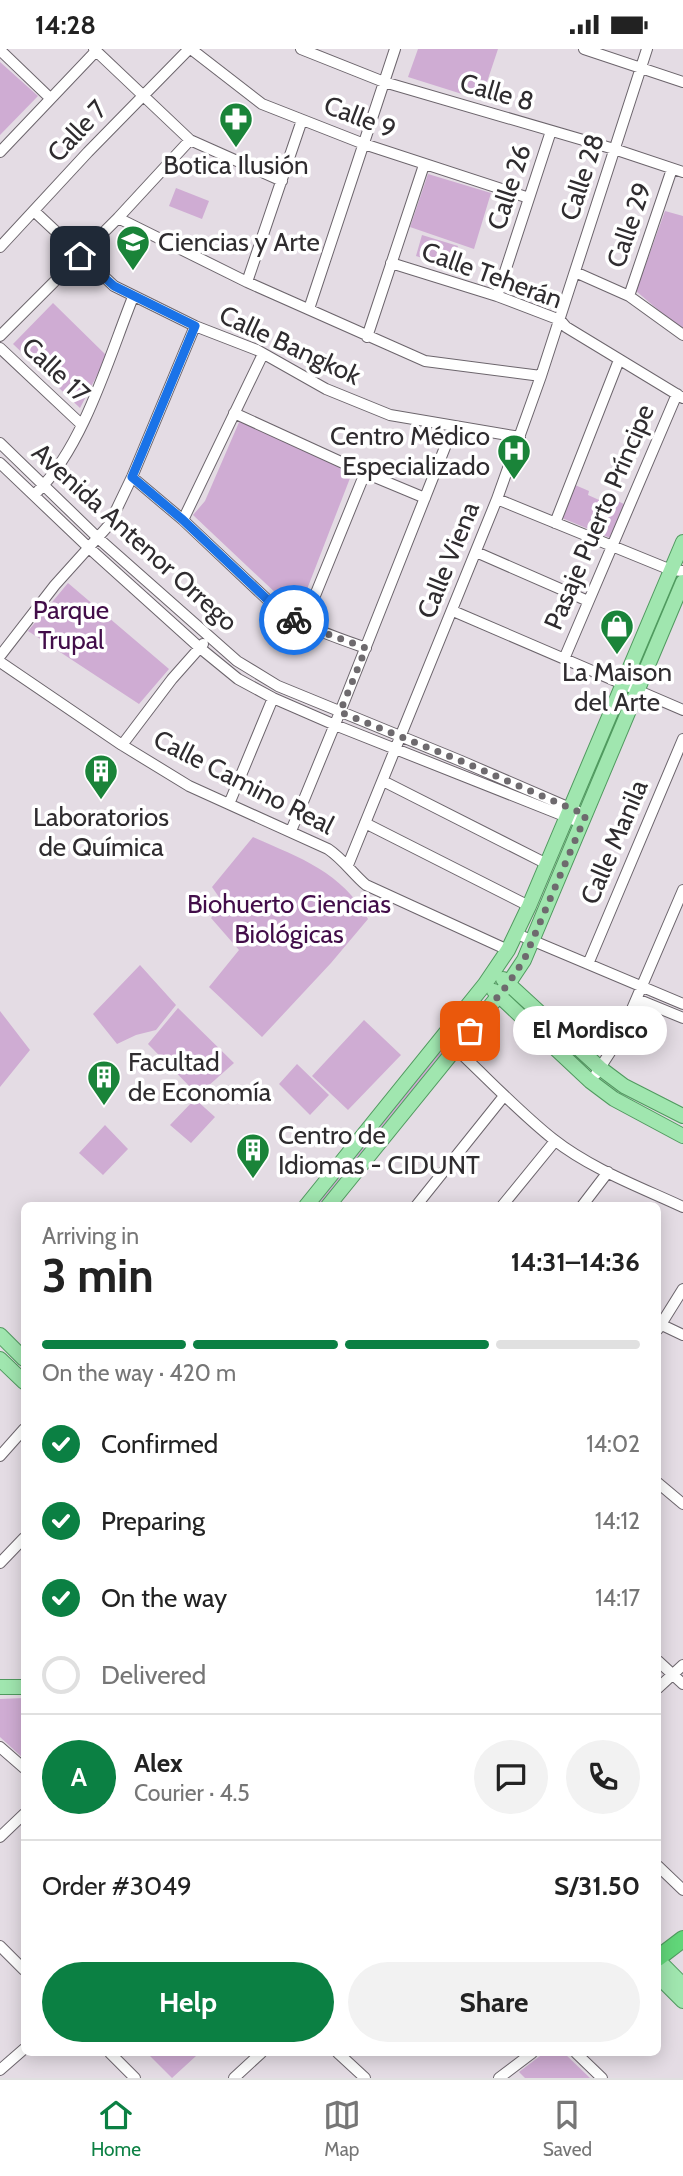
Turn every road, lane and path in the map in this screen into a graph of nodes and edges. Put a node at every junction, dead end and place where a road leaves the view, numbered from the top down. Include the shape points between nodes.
1 (190, 49) edge
2 (301, 49) edge
3 (395, 49) edge
4 (584, 49) edge
5 (647, 49) edge
6 (0, 50) edge
7 (95, 50) edge
8 (323, 53) edge
9 (641, 68) junction
10 (384, 82) junction
11 (683, 82) edge
12 (144, 95) junction
13 (50, 98) junction
14 (302, 120) junction
15 (551, 131) junction
16 (190, 140) junction
17 (364, 144) junction
18 (614, 149) junction
19 (0, 152) edge
20 (424, 165) junction
21 (678, 170) edge
22 (282, 181) junction
23 (530, 198) junction
24 (34, 211) junction
25 (118, 218) junction
26 (0, 247) edge
27 (80, 256) junction
28 (391, 263) junction
29 (575, 272) junction
30 (247, 282) junction
31 (497, 296) junction
32 (629, 296) junction
33 (133, 297) junction
34 (309, 309) junction
35 (560, 320) junction
36 (195, 326) junction
37 (683, 335) edge
38 (0, 336) edge
39 (367, 337) junction
40 (0, 348) edge
41 (263, 353) junction
42 (620, 360) junction
43 (541, 376) junction
44 (680, 396) edge
45 (234, 413) junction
46 (82, 425) junction
47 (453, 427) junction
48 (520, 437) junction
49 (0, 443) edge
50 (0, 463) edge
51 (365, 473) junction
52 (132, 477) junction
53 (43, 486) junction
54 (33, 496) junction
55 (425, 498) junction
56 (497, 499) junction
57 (183, 520) junction
58 (555, 523) junction
59 (98, 538) junction
60 (683, 542) edge
61 (612, 546) junction
62 (88, 547) junction
63 (476, 552) junction
64 (680, 579) edge
65 (589, 601) junction
66 (453, 611) junction
67 (303, 625) junction
68 (210, 637) junction
69 (200, 648) junction
70 (366, 648) junction
71 (0, 656) edge
72 (564, 659) junction
73 (0, 662) edge
74 (623, 684) junction
75 (638, 690) junction
76 (273, 698) junction
77 (683, 710) edge
78 (340, 712) junction
79 (335, 725) junction
80 (401, 737) junction
81 (683, 739) edge
82 (122, 745) junction
83 (396, 749) junction
84 (461, 761) junction
85 (455, 772) junction
86 (585, 773) junction
87 (601, 780) junction
88 (383, 781) junction
89 (229, 804) junction
90 (568, 812) junction
91 (584, 819) junction
92 (365, 823) junction
93 (290, 831) junction
94 (547, 864) junction
95 (348, 865) junction
96 (683, 890) edge
97 (529, 907) junction
98 (517, 934) junction
99 (533, 941) junction
100 (508, 950) junction
101 (588, 964) junction
102 (494, 971) junction
103 (485, 984) junction
104 (642, 987) junction
105 (504, 990) junction
106 (637, 999) junction
107 (683, 1004) edge
108 (683, 1018) edge
109 (442, 1036) junction
110 (456, 1049) junction
111 (600, 1068) junction
112 (590, 1081) junction
113 (504, 1096) junction
114 (683, 1116) edge
115 (683, 1136) edge
116 (555, 1141) junction
117 (608, 1173) junction
118 (309, 1202) edge
119 (331, 1202) edge
120 (419, 1202) edge
121 (505, 1202) edge
122 (585, 1202) edge
123 (683, 1207) edge
124 (683, 1289) edge
125 (661, 1325) edge
126 (661, 1327) edge
127 (683, 1335) edge
128 (2, 1341) edge
129 (21, 1357) edge
130 (0, 1359) edge
131 (21, 1379) edge
132 (21, 1433) edge
133 (0, 1456) edge
134 (661, 1486) edge
135 (683, 1504) edge
136 (21, 1541) edge
137 (0, 1563) edge
138 (661, 1664) edge
139 (683, 1665) edge
140 (673, 1674) junction
141 (21, 1677) edge
142 (0, 1678) edge
143 (683, 1683) edge
144 (661, 1685) edge
145 (0, 1687) edge
146 (21, 1687) edge
147 (0, 1747) edge
148 (21, 1765) edge
149 (21, 1817) edge
150 (0, 1837) edge
151 (661, 1869) edge
152 (683, 1890) edge
153 (683, 1939) edge
154 (0, 1946) edge
155 (661, 1957) edge
156 (661, 1962) edge
157 (21, 1967) edge
158 (661, 1979) edge
159 (683, 1985) edge
160 (683, 2001) edge
161 (21, 2052) edge
162 (113, 2056) edge
163 (258, 2056) edge
164 (341, 2056) edge
165 (527, 2056) edge
166 (579, 2056) edge
167 (0, 2070) edge
168 (135, 2078) edge
169 (234, 2078) edge
170 (365, 2078) edge
171 (499, 2078) edge
172 (602, 2078) edge

1 - 12 street, Calle 7
1 - 14 street, Calle 9 via 262,104
2 - 8 street, Calle 8
3 - 10 street
4 - 9 street
5 - 9 street, Calle 28
6 - 13 street
7 - 12 street
7 - 13 street
8 - 10 street, Calle 8
9 - 11 street
9 - 18 street, Calle 28
10 - 15 street, Calle 8
10 - 17 street
12 - 16 street
12 - 24 street, Calle 7
13 - 19 street
14 - 17 street, Calle 9
14 - 22 street
15 - 18 street, Calle 8
15 - 23 street, Calle 26
16 - 22 street
16 - 25 street
17 - 20 street, Calle 9
17 - 34 street
18 - 21 street, Calle 8
18 - 29 street, Calle 28
20 - 23 street, Calle 9
20 - 28 street
21 - 32 street, Calle 29
22 - 30 street
23 - 31 street, Calle 26
24 - 26 street, Calle 7
24 - 27 street, Calle Bangkok
25 - 27 street
25 - 30 street
27 - 33 street, Calle Bangkok
27 - 38 street
28 - 31 street, Calle Teherán
28 - 39 street
29 - 32 street
29 - 35 street, Calle 28
30 - 34 street
31 - 35 street, Calle Teherán
32 - 37 street
33 - 36 street, Calle Bangkok
33 - 46 street
34 - 39 street
35 - 42 street, Calle Teherán
35 - 43 street, Calle Viena
36 - 41 street, Calle Bangkok
36 - 52 street
39 - 43 street via 425,361
40 - 46 street, Calle 17
41 - 45 street
41 - 47 street, Calle Bangkok via 326,389 390,415
42 - 44 street, Calle Teherán
42 - 58 street
43 - 48 street, Calle Viena
44 - 61 street, Pasaje Puerto Príncipe
45 - 51 street
45 - 57 street
46 - 53 street
47 - 48 street, Calle Bangkok
47 - 55 street
48 - 56 street, Calle Viena
49 - 53 street, Avenida Antenor Orrego
50 - 54 street, Avenida Antenor Orrego
51 - 55 street
51 - 67 street
52 - 57 street
52 - 59 street
53 - 54 street
53 - 59 street, Avenida Antenor Orrego
54 - 62 street, Avenida Antenor Orrego
55 - 70 street
56 - 58 street
56 - 63 street, Calle Viena
57 - 67 street via 272,604
58 - 61 street
59 - 62 street
59 - 68 street, Avenida Antenor Orrego
60 - 64 main road
61 - 64 street
61 - 65 street, Pasaje Puerto Príncipe
62 - 69 street, Avenida Antenor Orrego
62 - 71 street
63 - 65 street
63 - 66 street, Calle Viena
64 - 74 main road
64 - 75 main road
65 - 72 street, Pasaje Puerto Príncipe
66 - 72 street
66 - 80 street, Calle Viena
67 - 70 street
68 - 69 street
68 - 78 street, Avenida Antenor Orrego via 237,661 278,686
69 - 76 street, Avenida Antenor Orrego via 238,679
69 - 82 street
70 - 78 street
72 - 74 street
73 - 82 street, Calle Camino Real
74 - 75 street
74 - 86 main road
75 - 77 street
75 - 87 main road
76 - 79 street, Avenida Antenor Orrego
76 - 89 street
78 - 79 street
78 - 80 street, Avenida Antenor Orrego
79 - 83 street, Avenida Antenor Orrego
79 - 93 street
80 - 83 street, Calle Viena
80 - 84 street, Avenida Antenor Orrego
81 - 101 street, Calle Manila
82 - 89 street, Calle Camino Real via 189,786
83 - 85 street, Avenida Antenor Orrego
83 - 88 street, Calle Viena
84 - 85 street
84 - 90 street, Avenida Antenor Orrego
85 - 90 street, Avenida Antenor Orrego
86 - 87 main road
86 - 90 main road
87 - 91 main road
88 - 92 street, Calle Viena
88 - 94 street
89 - 93 street, Calle Camino Real
90 - 91 street, Avenida Antenor Orrego
90 - 94 main road
91 - 99 main road
92 - 95 street, Calle Viena
92 - 97 street
93 - 95 street, Calle Camino Real via 328,849
94 - 97 main road
95 - 100 street, Calle Camino Real via 366,885
96 - 104 street
97 - 98 main road
98 - 99 street
98 - 100 main road
99 - 101 street
99 - 105 main road
100 - 102 main road
101 - 104 street
102 - 103 main road
102 - 105 main road
103 - 105 main road
103 - 109 main road
104 - 106 street
104 - 107 street
105 - 110 main road
105 - 111 main road
105 - 112 main road
106 - 108 street
106 - 111 street
109 - 110 street
109 - 118 main road
110 - 113 street
110 - 119 main road
111 - 112 street
111 - 114 main road via 624,1086
112 - 115 main road
113 - 116 street
113 - 120 street
116 - 117 street
116 - 121 street
117 - 122 street
117 - 123 street
124 - 125 street
126 - 127 street
128 - 129 main road
130 - 131 main road
132 - 133 street
134 - 135 street
136 - 137 street
138 - 140 street
139 - 140 street
140 - 143 street
140 - 144 street
141 - 142 main road
145 - 146 main road
147 - 148 street
149 - 150 street
151 - 152 street
153 - 155 highway
154 - 157 street
156 - 159 main road
158 - 160 main road
161 - 167 street
162 - 168 street
163 - 169 street
164 - 170 street
165 - 171 street
166 - 172 street

